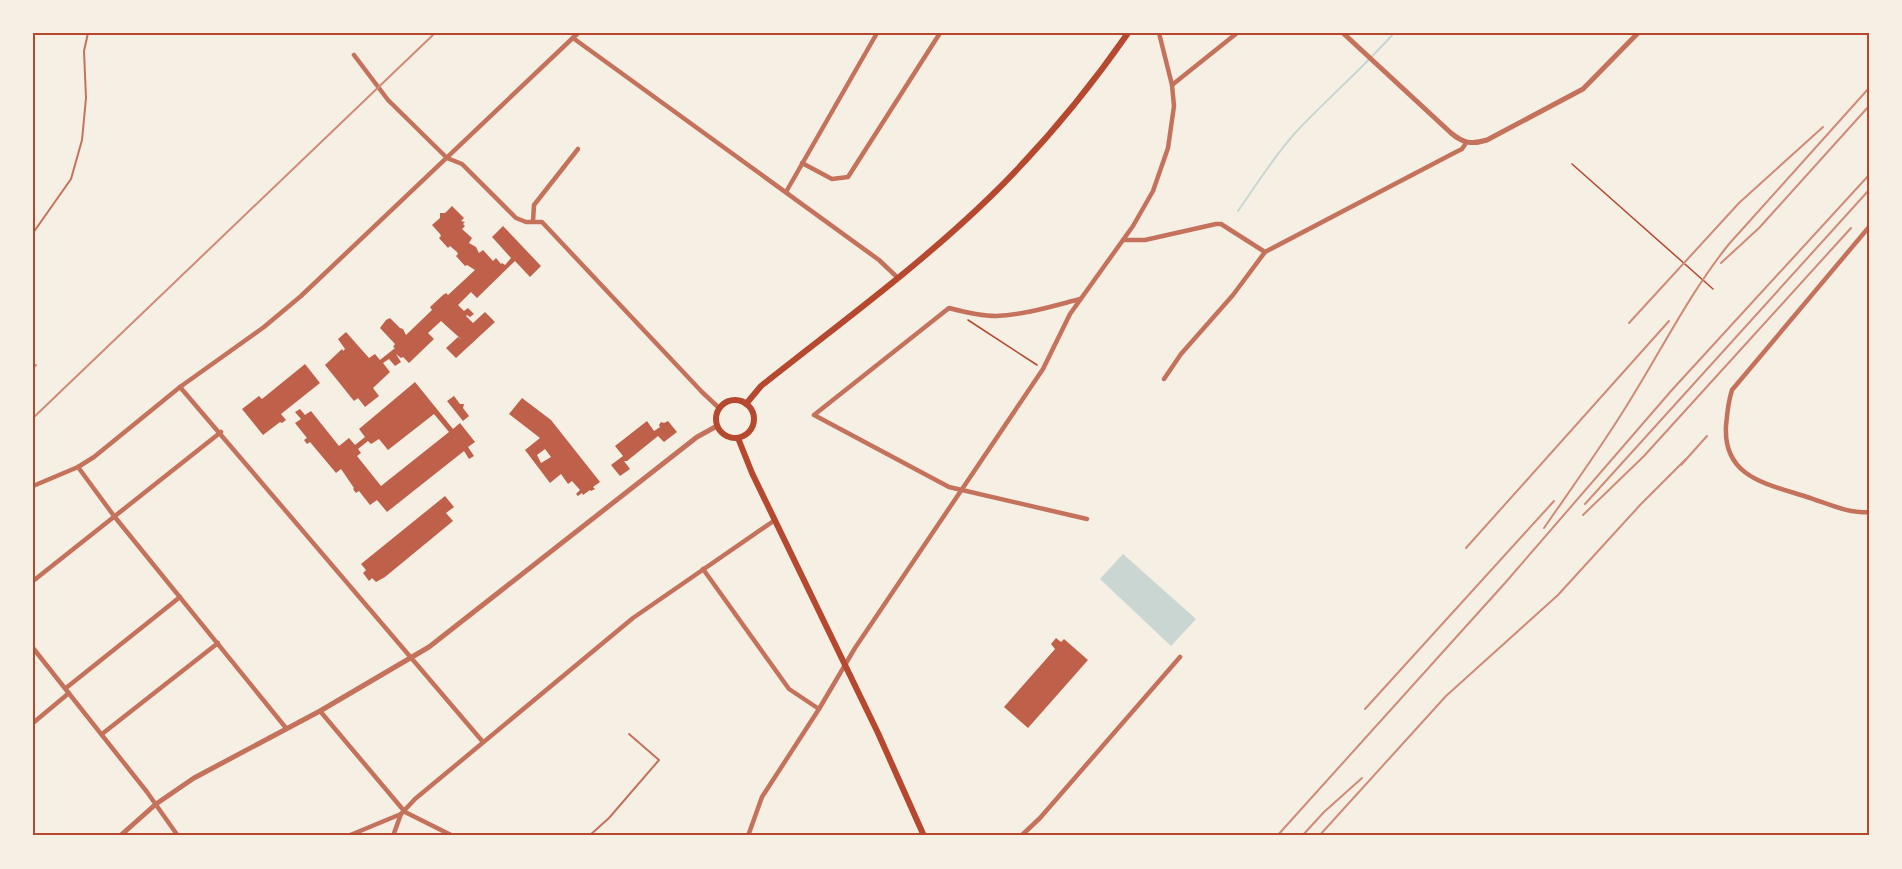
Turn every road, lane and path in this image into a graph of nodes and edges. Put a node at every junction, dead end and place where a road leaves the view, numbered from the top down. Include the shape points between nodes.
1 (88, 33) edge
2 (578, 33) edge
3 (877, 33) edge
4 (940, 33) edge
5 (1128, 33) edge
6 (1159, 33) edge
7 (1237, 33) edge
8 (1343, 33) edge
9 (1638, 33) edge
10 (573, 38) junction
11 (354, 55) dead end
12 (1172, 85) junction
13 (1466, 143) junction
14 (578, 149) dead end
15 (447, 158) junction
16 (802, 163) junction
17 (1572, 164) dead end
18 (786, 192) junction
19 (533, 221) junction
20 (1869, 227) edge
21 (33, 233) edge
22 (1123, 240) junction
23 (1265, 252) junction
24 (898, 278) junction
25 (1713, 289) dead end
26 (1080, 299) junction
27 (962, 315) dead end
28 (1043, 369) junction
29 (1164, 379) dead end
30 (180, 387) junction
31 (746, 404) junction
32 (719, 408) junction
33 (717, 426) junction
34 (221, 432) junction
35 (738, 438) junction
36 (78, 467) junction
37 (33, 486) edge
38 (962, 490) junction
39 (1869, 512) edge
40 (114, 516) junction
41 (1087, 519) dead end
42 (775, 520) junction
43 (703, 569) junction
44 (33, 582) edge
45 (180, 597) junction
46 (218, 643) junction
47 (33, 648) edge
48 (1180, 657) dead end
49 (412, 659) junction
50 (845, 665) junction
51 (67, 691) junction
52 (819, 709) junction
53 (320, 711) junction
54 (33, 723) edge
55 (286, 728) junction
56 (102, 734) junction
57 (629, 734) dead end
58 (483, 742) junction
59 (156, 804) junction
60 (403, 813) junction
61 (120, 836) edge
62 (178, 836) edge
63 (348, 836) edge
64 (393, 836) edge
65 (453, 836) edge
66 (589, 836) edge
67 (748, 836) edge
68 (924, 836) edge
69 (1021, 836) edge

1 - 21 lane via 82,140 71,179
2 - 10 street
3 - 16 street
4 - 16 street via 848,177 832,179
5 - 24 main road via 1060,122 1013,174
6 - 12 street
7 - 12 street
8 - 13 street
9 - 13 street via 1583,89 1487,140
10 - 15 street
10 - 18 street
11 - 15 street via 388,100
12 - 22 street via 1174,106 1168,148 1153,191
13 - 23 street via 1462,149
14 - 19 street via 534,206
15 - 19 street via 462,164 516,218
15 - 30 street via 301,296
16 - 18 street
17 - 25 path
18 - 24 street
19 - 32 street via 542,222
20 - 39 street via 1732,390 1726,442 1740,469 1759,481 1840,508
22 - 23 street via 1145,240 1216,224
22 - 26 street
23 - 29 street
24 - 31 main road via 761,386
26 - 28 street
26 - 38 street via 996,316 949,308 814,415 949,487
27 - 28 path
28 - 38 street
30 - 34 street
30 - 36 street
31 - 32 main road via 735,400
31 - 35 main road via 753,422 747,434
32 - 33 main road
33 - 35 main road via 724,435
33 - 49 street via 697,436
34 - 40 street
34 - 49 street
35 - 42 main road
36 - 37 street
36 - 40 street
38 - 41 street
38 - 50 street
40 - 44 street
40 - 45 street
42 - 43 street
42 - 50 main road
43 - 52 street via 789,689
43 - 58 street via 633,618
45 - 46 street
45 - 51 street
46 - 55 street
46 - 56 street
47 - 51 street
48 - 69 street
49 - 53 street
49 - 58 street
50 - 52 street
50 - 68 main road
51 - 54 street
51 - 56 street
52 - 67 street via 762,797
53 - 55 street
53 - 60 street
55 - 59 street via 194,778
56 - 59 street
57 - 66 lane via 659,760
58 - 60 street
59 - 61 street
59 - 62 street
60 - 63 street
60 - 64 street
60 - 65 street

